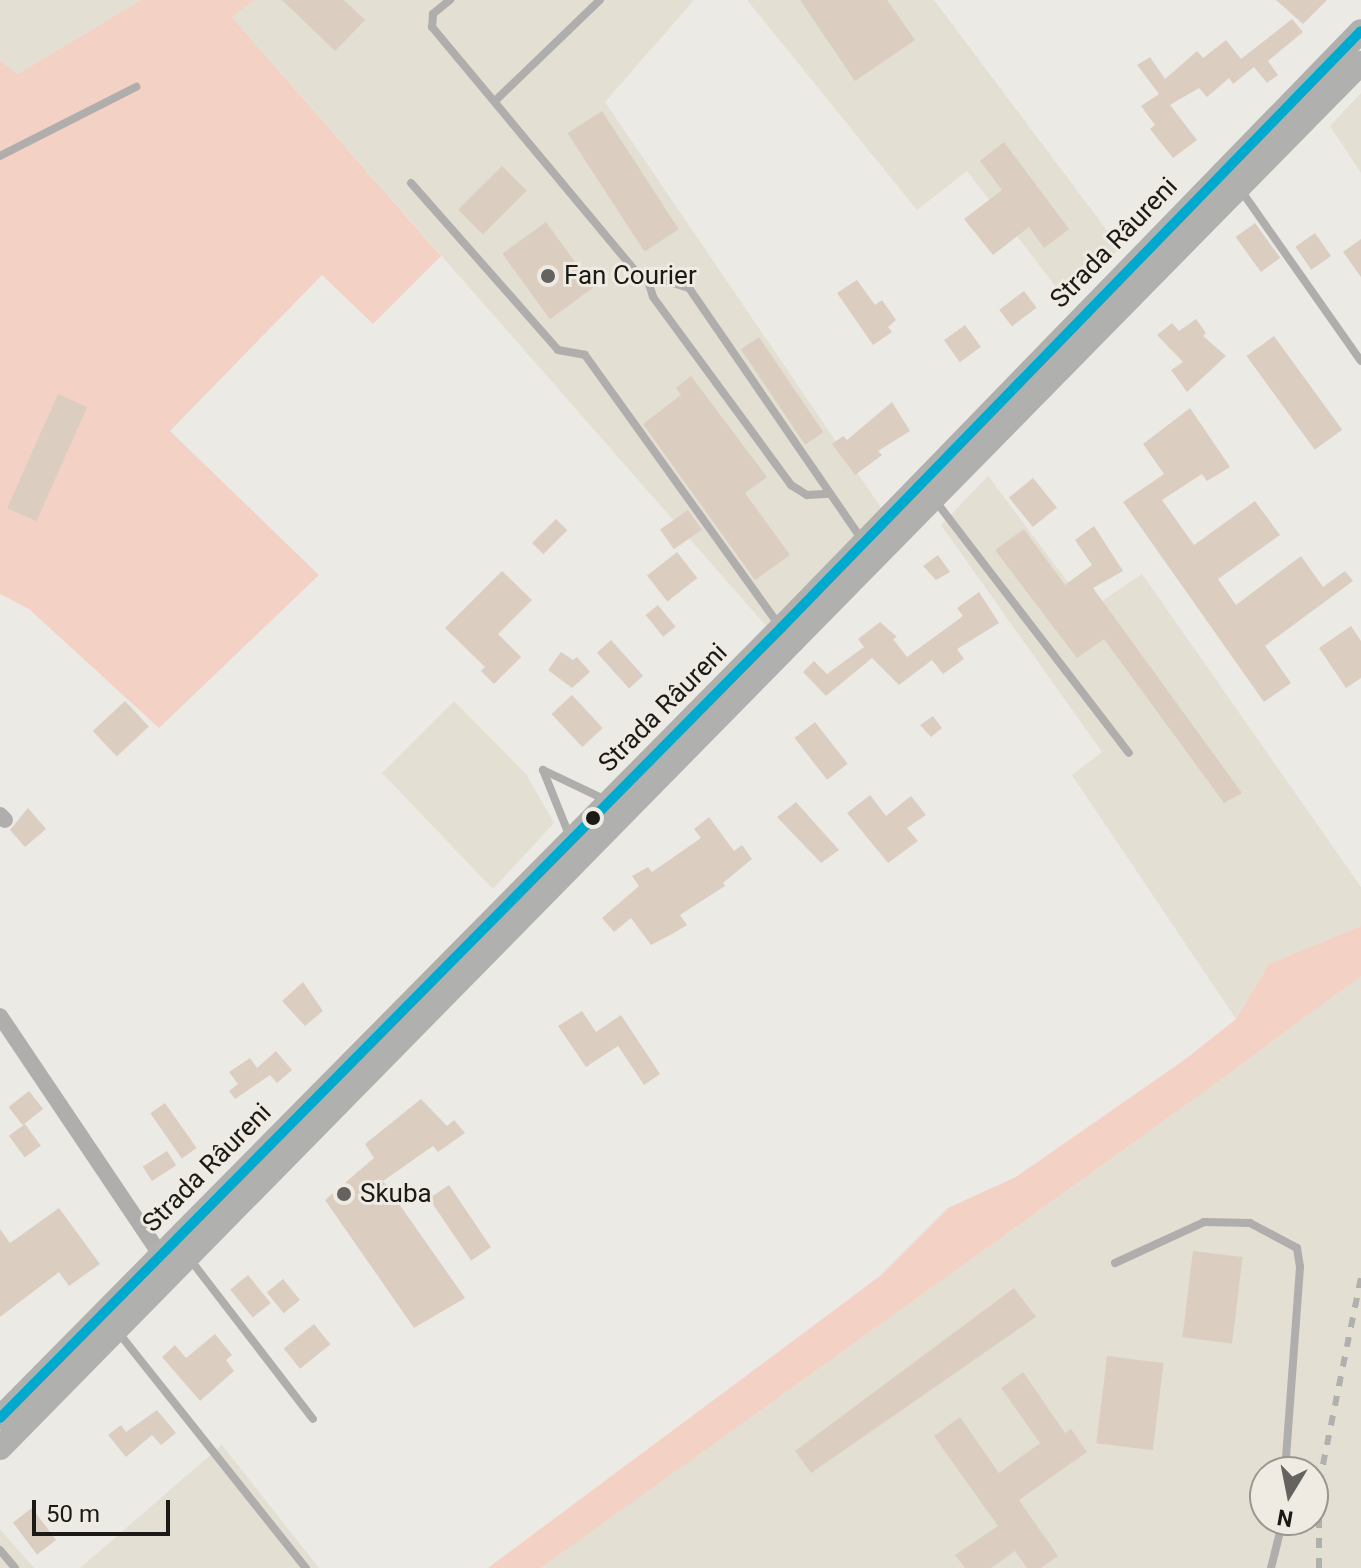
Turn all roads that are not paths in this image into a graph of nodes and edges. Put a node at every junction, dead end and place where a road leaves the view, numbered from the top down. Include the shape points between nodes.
1 (450, 0) edge
2 (600, 0) edge
3 (1361, 31) edge
4 (1361, 63) edge
5 (136, 87) dead end
6 (496, 100) junction
7 (0, 156) edge
8 (411, 183) dead end
9 (1239, 188) junction
10 (647, 278) junction
11 (1361, 361) edge
12 (829, 494) junction
13 (934, 499) junction
14 (865, 543) junction
15 (781, 628) junction
16 (1129, 753) dead end
17 (610, 802) junction
18 (571, 841) junction
19 (0, 1016) edge
20 (174, 1254) junction
21 (1115, 1263) dead end
22 (121, 1322) junction
23 (0, 1418) edge
24 (313, 1419) dead end
25 (0, 1448) edge
26 (1286, 1456) edge
27 (1279, 1536) edge
28 (0, 1550) edge
29 (15, 1568) edge
30 (306, 1568) edge
31 (1271, 1568) edge

1 - 6 lane via 433,14 432,27
2 - 6 lane
3 - 14 main road, Strada Râureni
4 - 9 main road, Strada Râureni
5 - 7 lane
6 - 10 lane via 635,271
8 - 15 lane via 558,350 585,355
9 - 11 lane
9 - 13 main road, Strada Râureni
10 - 12 lane via 675,280 689,288
10 - 12 lane via 653,297 791,485 807,495
12 - 14 lane
13 - 16 lane
13 - 20 main road, Strada Râureni via 231,1210
14 - 15 main road, Strada Râureni
15 - 17 main road, Strada Râureni
17 - 18 main road, Strada Râureni
17 - 18 lane via 543,770
18 - 20 main road, Strada Râureni
19 - 20 street via 43,1087
20 - 22 main road, Strada Râureni
20 - 23 main road, Strada Râureni
20 - 24 lane
21 - 26 lane via 1204,1222 1250,1223 1297,1248 1300,1280
22 - 25 main road, Strada Râureni
22 - 30 lane
27 - 31 lane
28 - 29 lane

